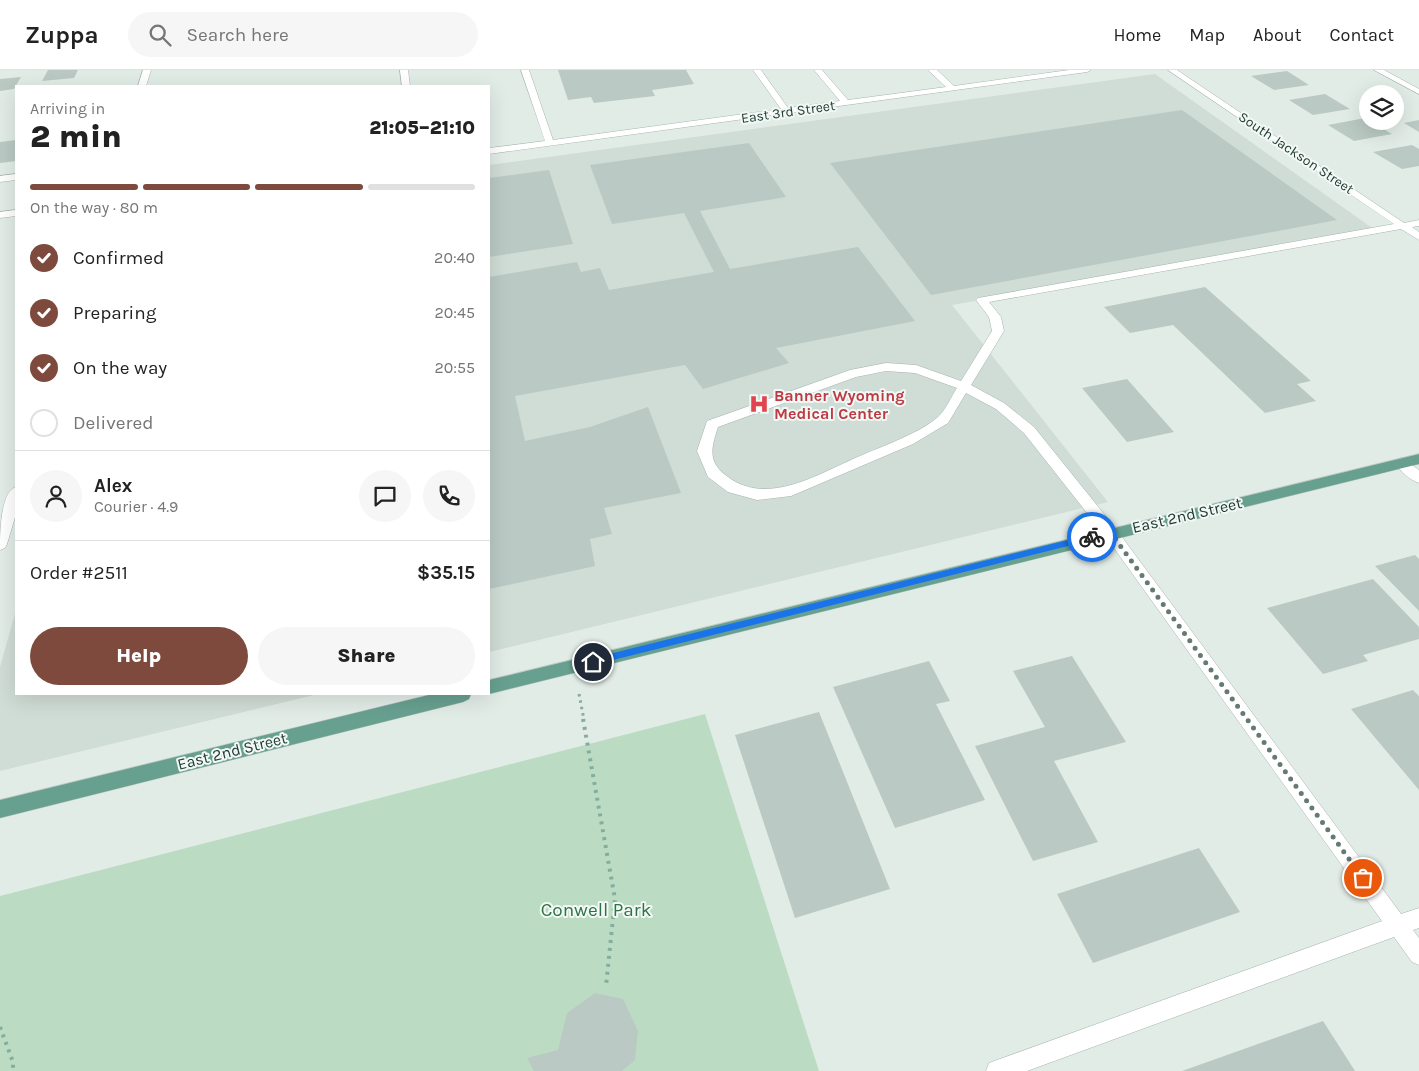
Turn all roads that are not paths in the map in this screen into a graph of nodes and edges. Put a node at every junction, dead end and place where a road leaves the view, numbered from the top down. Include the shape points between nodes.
1 (147, 70) edge
2 (404, 70) edge
3 (525, 70) edge
4 (757, 70) edge
5 (818, 70) edge
6 (932, 70) edge
7 (1087, 70) edge
8 (1172, 70) edge
9 (1378, 70) edge
10 (142, 85) edge
11 (406, 85) edge
12 (953, 89) junction
13 (1419, 92) edge
14 (847, 104) junction
15 (787, 112) junction
16 (550, 143) junction
17 (490, 151) edge
18 (15, 177) edge
19 (0, 179) edge
20 (15, 212) edge
21 (0, 215) edge
22 (1419, 223) edge
23 (1403, 226) junction
24 (1419, 237) edge
25 (964, 386) junction
26 (1419, 459) edge
27 (1402, 464) junction
28 (1419, 478) edge
29 (15, 495) edge
30 (1111, 533) junction
31 (0, 544) edge
32 (490, 687) edge
33 (459, 695) edge
34 (0, 808) edge
35 (1419, 918) edge
36 (1398, 926) junction
37 (1419, 955) edge
38 (997, 1071) edge

1 - 10 street
2 - 11 street
3 - 16 street
4 - 15 street
5 - 14 street
6 - 12 street
7 - 12 street, East 3rd Street
8 - 23 street, South Jackson Street
9 - 13 street
12 - 14 street, East 3rd Street
14 - 15 street, East 3rd Street
15 - 16 street, East 3rd Street
16 - 17 street, East 3rd Street
18 - 19 street
20 - 21 street
22 - 23 street
23 - 24 street, South Jackson Street
23 - 25 street via 982,300 995,317 998,331
25 - 25 street via 916,369 886,367 854,373 712,424 704,451 712,473 733,488 757,495 791,491 908,441 943,420
25 - 30 street via 1000,406 1029,430
26 - 27 main road, East 2nd Street
27 - 28 street
27 - 30 main road, East 2nd Street
29 - 31 street
30 - 32 main road, East 2nd Street
30 - 36 street
33 - 34 main road, East 2nd Street
35 - 36 street
36 - 37 street
36 - 38 street

